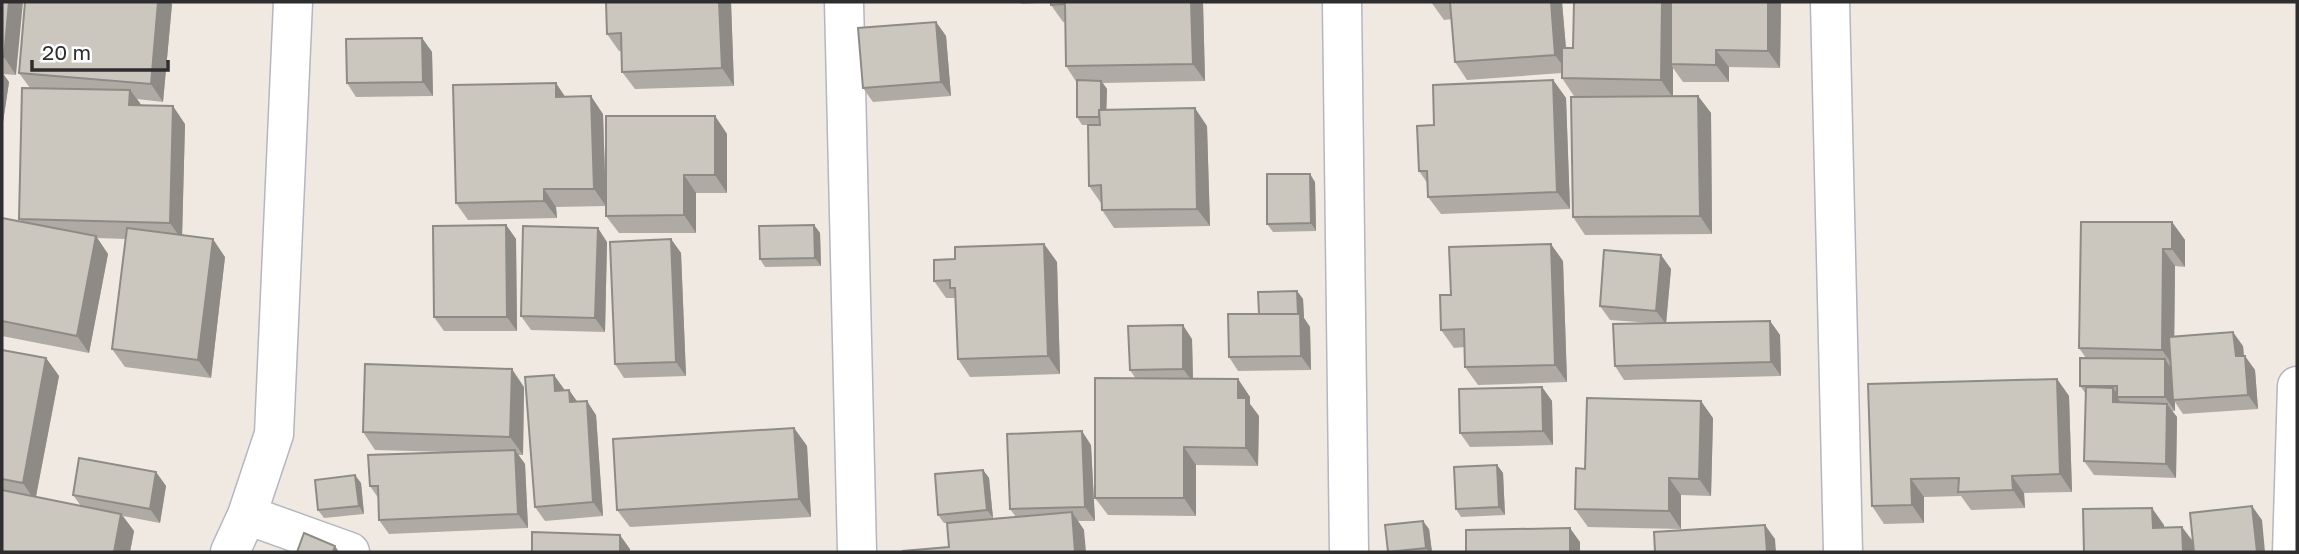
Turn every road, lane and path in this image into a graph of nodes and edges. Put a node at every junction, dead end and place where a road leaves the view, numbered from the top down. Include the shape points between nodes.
1 (293, 2) edge
2 (844, 2) edge
3 (1342, 2) edge
4 (1830, 2) edge
5 (2297, 386) edge
6 (247, 515) junction
7 (230, 552) edge
8 (350, 552) edge
9 (857, 552) edge
10 (1349, 552) edge
11 (1843, 552) edge
12 (2292, 552) edge

1 - 6 street via 274,434
2 - 9 street
3 - 10 street
4 - 11 street
5 - 12 street
6 - 7 street
6 - 8 street

